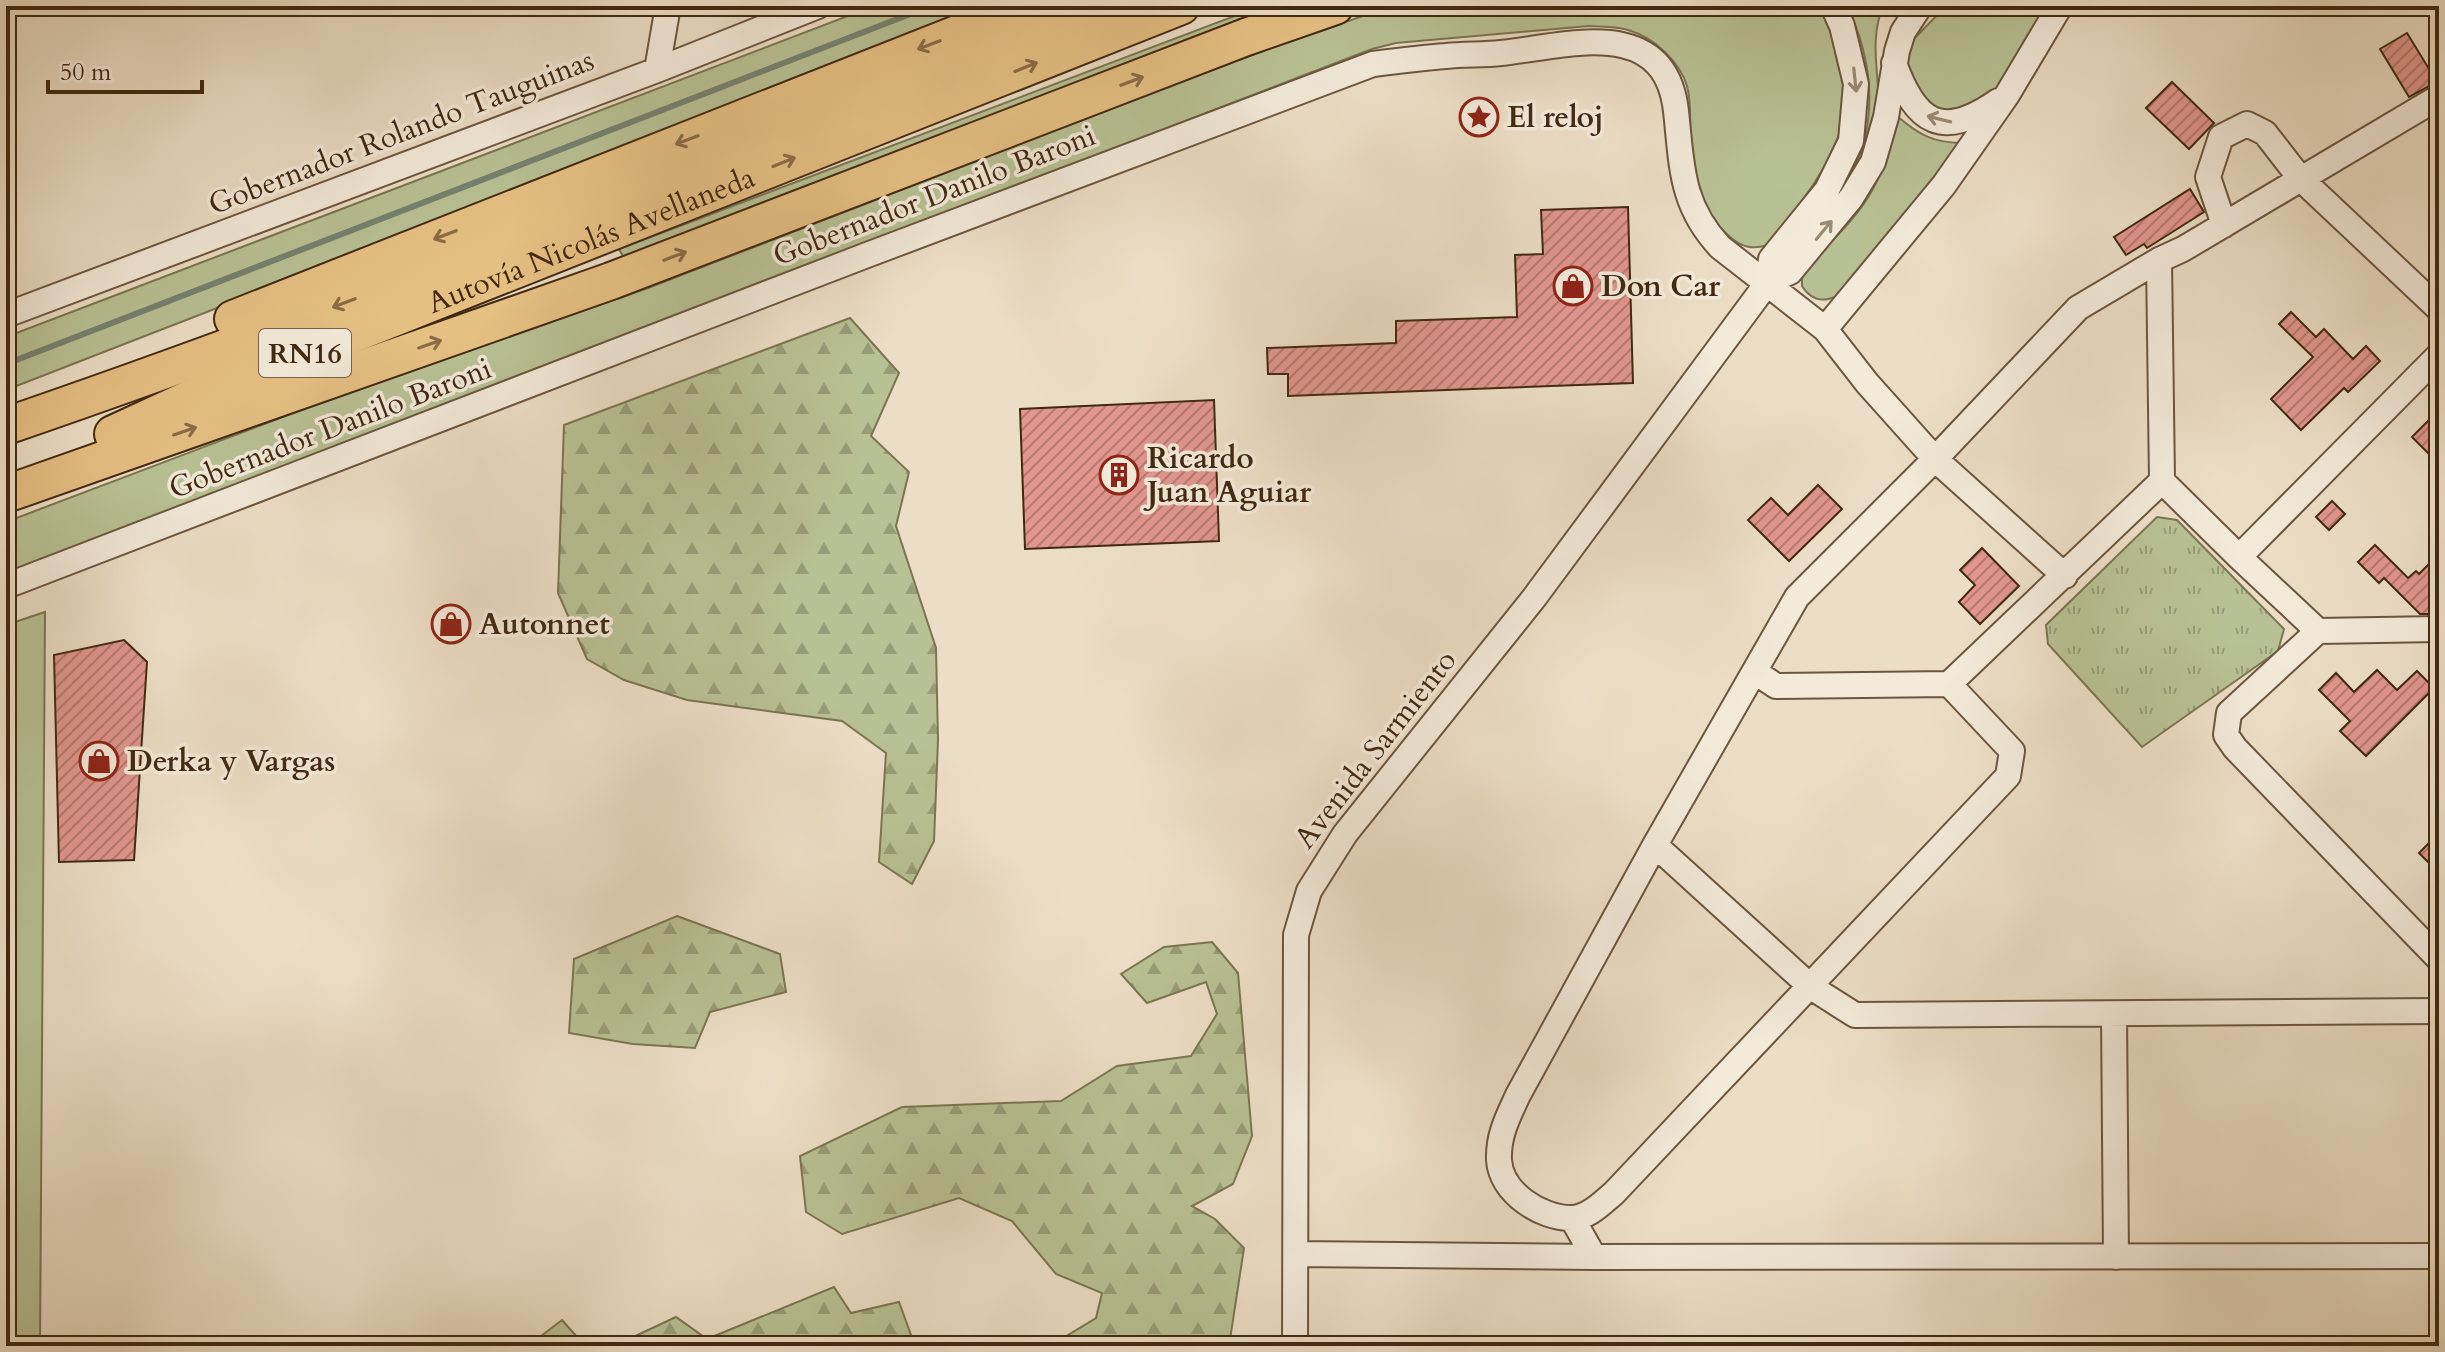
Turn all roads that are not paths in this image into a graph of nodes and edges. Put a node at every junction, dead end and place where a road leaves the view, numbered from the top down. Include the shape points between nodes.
1 (668, 6) edge
2 (818, 6) edge
3 (1028, 6) edge
4 (1103, 6) edge
5 (1181, 6) edge
6 (1335, 6) edge
7 (1833, 6) edge
8 (1920, 6) edge
9 (2060, 6) edge
10 (1894, 63) junction
11 (657, 70) junction
12 (2007, 95) junction
13 (2439, 97) edge
14 (2300, 178) junction
15 (2224, 225) junction
16 (2159, 260) junction
17 (1768, 282) junction
18 (2439, 309) edge
19 (6, 315) edge
20 (1825, 329) junction
21 (2439, 355) edge
22 (6, 410) edge
23 (6, 426) edge
24 (1935, 459) junction
25 (2162, 481) junction
26 (6, 483) edge
27 (6, 494) edge
28 (2239, 557) junction
29 (2065, 576) junction
30 (6, 586) edge
31 (2439, 629) edge
32 (2318, 631) junction
33 (1755, 672) junction
34 (1949, 684) junction
35 (1655, 845) junction
36 (2439, 959) edge
37 (1811, 987) junction
38 (2439, 1011) edge
39 (2114, 1014) junction
40 (1572, 1218) junction
41 (1296, 1254) junction
42 (2439, 1256) edge
43 (1594, 1257) junction
44 (2116, 1257) junction
45 (1295, 1346) edge

1 - 11 street
2 - 11 street, Gobernador Rolando Tauguinas
3 -> 22 highway
4 -> 23 highway, Autovía Nicolás Avellaneda / RN16 via 172,369
26 -> 5 highway, Autovía Nicolás Avellaneda / RN16 via 187,400
27 -> 6 highway via 611,281
7 -> 17 street, Avenida Sarmiento via 1856,84 1851,141 1827,190 1771,259
8 - 10 street, Avenida Sarmiento via 1903,32
9 - 12 street
12 -> 10 street via 1978,116 1940,123 1909,99
17 -> 10 street, Avenida Sarmiento via 1790,272 1863,180 1881,140
11 - 19 street, Gobernador Rolando Tauguinas
12 - 20 street via 1944,185
13 - 14 street
14 - 15 street
14 - 15 street via 2265,133 2247,124 2221,137 2208,177
14 - 18 street
15 - 16 street
16 - 24 street via 2078,308
16 - 25 street
17 - 20 street, Gobernador Danilo Baroni
17 - 30 street, Gobernador Danilo Baroni via 1720,247 1690,205 1673,93 1658,64 1639,51 1595,40 1373,64
17 - 41 street, Avenida Sarmiento via 1534,598 1345,834 1309,891 1296,935
20 - 24 street, Gobernador Danilo Baroni
21 - 28 street
24 - 29 street, Gobernador Danilo Baroni
24 - 33 street via 1797,597
25 - 28 street
25 - 29 street
28 - 32 street
29 - 34 street
31 - 32 street
32 - 36 street via 2229,713 2226,735
33 - 34 street via 1776,686
33 - 35 street
34 - 37 street via 2012,751 2008,776
35 - 37 street
35 - 40 street via 1501,1131 1499,1163 1509,1187 1525,1203
37 - 39 street via 1855,1015
37 - 40 street via 1614,1193 1592,1212
38 - 39 street
39 - 44 street
40 - 43 street
41 - 43 street
41 - 45 street, Avenida Sarmiento
42 - 44 street
43 - 44 street

